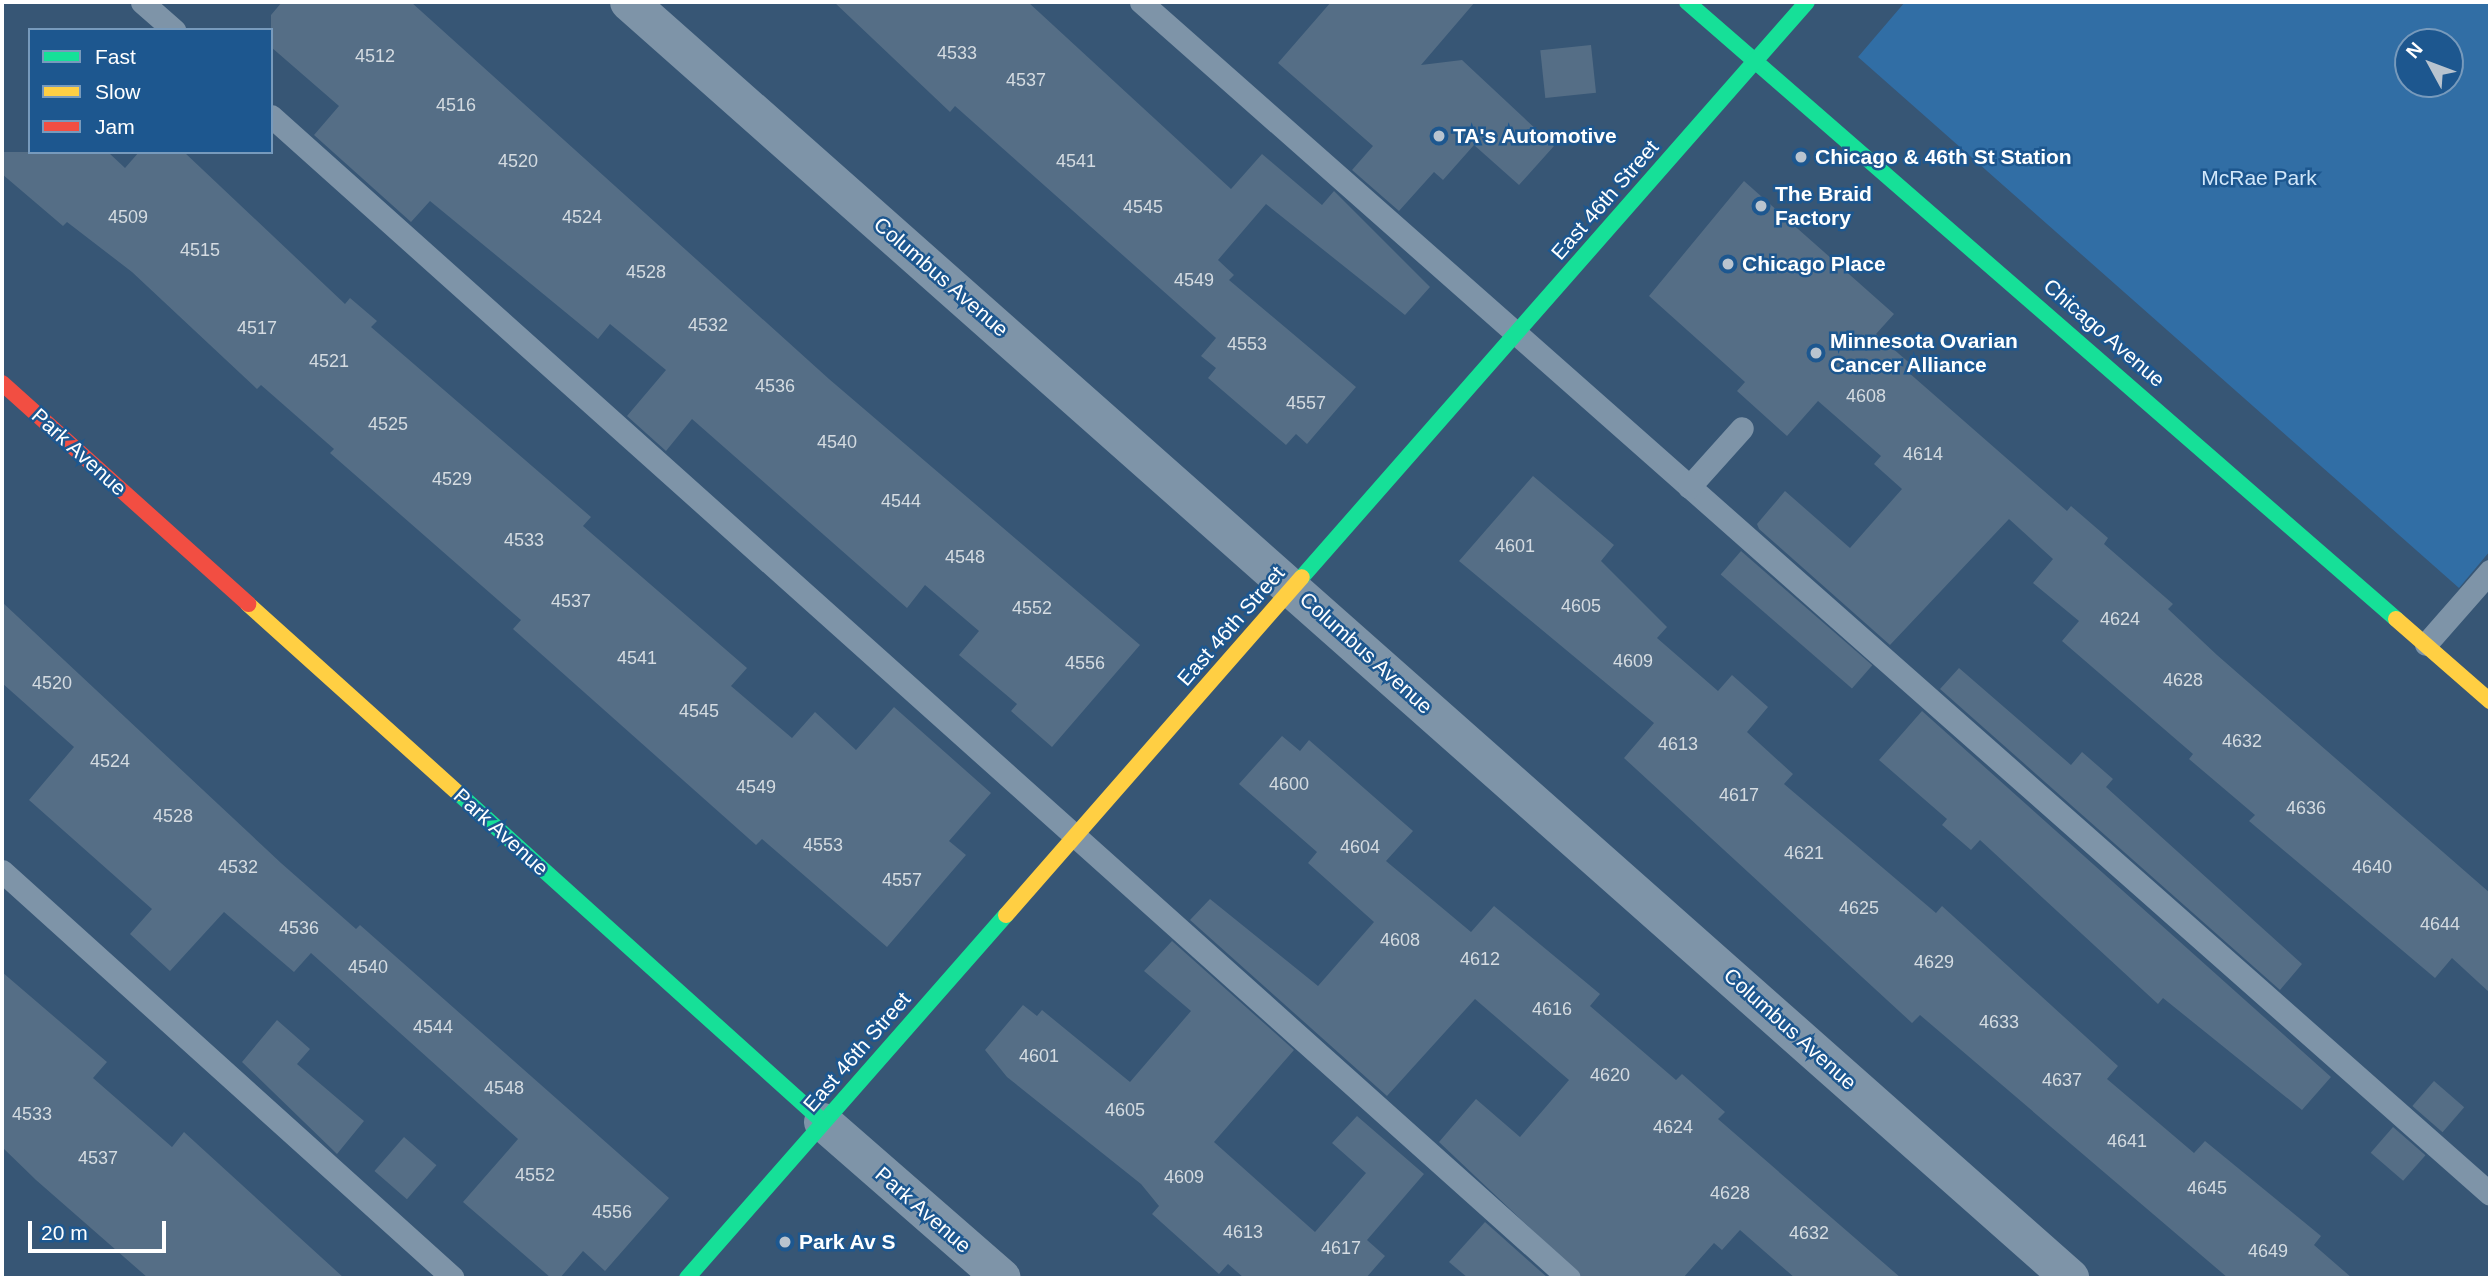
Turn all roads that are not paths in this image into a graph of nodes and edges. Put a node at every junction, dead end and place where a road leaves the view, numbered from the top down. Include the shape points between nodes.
1 (142, 2) edge
2 (629, 2) edge
3 (1141, 2) edge
4 (1687, 2) edge
5 (1807, 2) edge
6 (172, 28) edge
7 (1755, 61) junction
8 (273, 119) edge
9 (1516, 333) junction
10 (2, 383) edge
11 (1742, 428) dead end
12 (1689, 487) junction
13 (2490, 571) edge
14 (1293, 587) junction
15 (2426, 644) junction
16 (2490, 701) edge
17 (1073, 837) junction
18 (2, 871) edge
19 (823, 1122) junction
20 (2490, 1194) edge
21 (453, 1278) edge
22 (687, 1278) edge
23 (1002, 1278) edge
24 (1569, 1278) edge
25 (2070, 1278) edge

1 - 6 lane
2 - 14 street, Columbus Avenue
3 - 9 lane
4 - 7 street, Chicago Avenue
5 - 7 street, East 46th Street
7 - 9 street, East 46th Street
7 - 15 street, Chicago Avenue
8 - 17 lane via 1036,796
9 - 12 lane
9 - 14 street, East 46th Street
10 - 19 street, Park Avenue
11 - 12 lane
12 - 20 lane
13 - 15 lane
14 - 17 street, East 46th Street
14 - 25 street, Columbus Avenue
15 - 16 street, Chicago Avenue
17 - 19 street, East 46th Street
17 - 24 lane
18 - 21 lane
19 - 22 street, East 46th Street
19 - 23 street, Park Avenue

